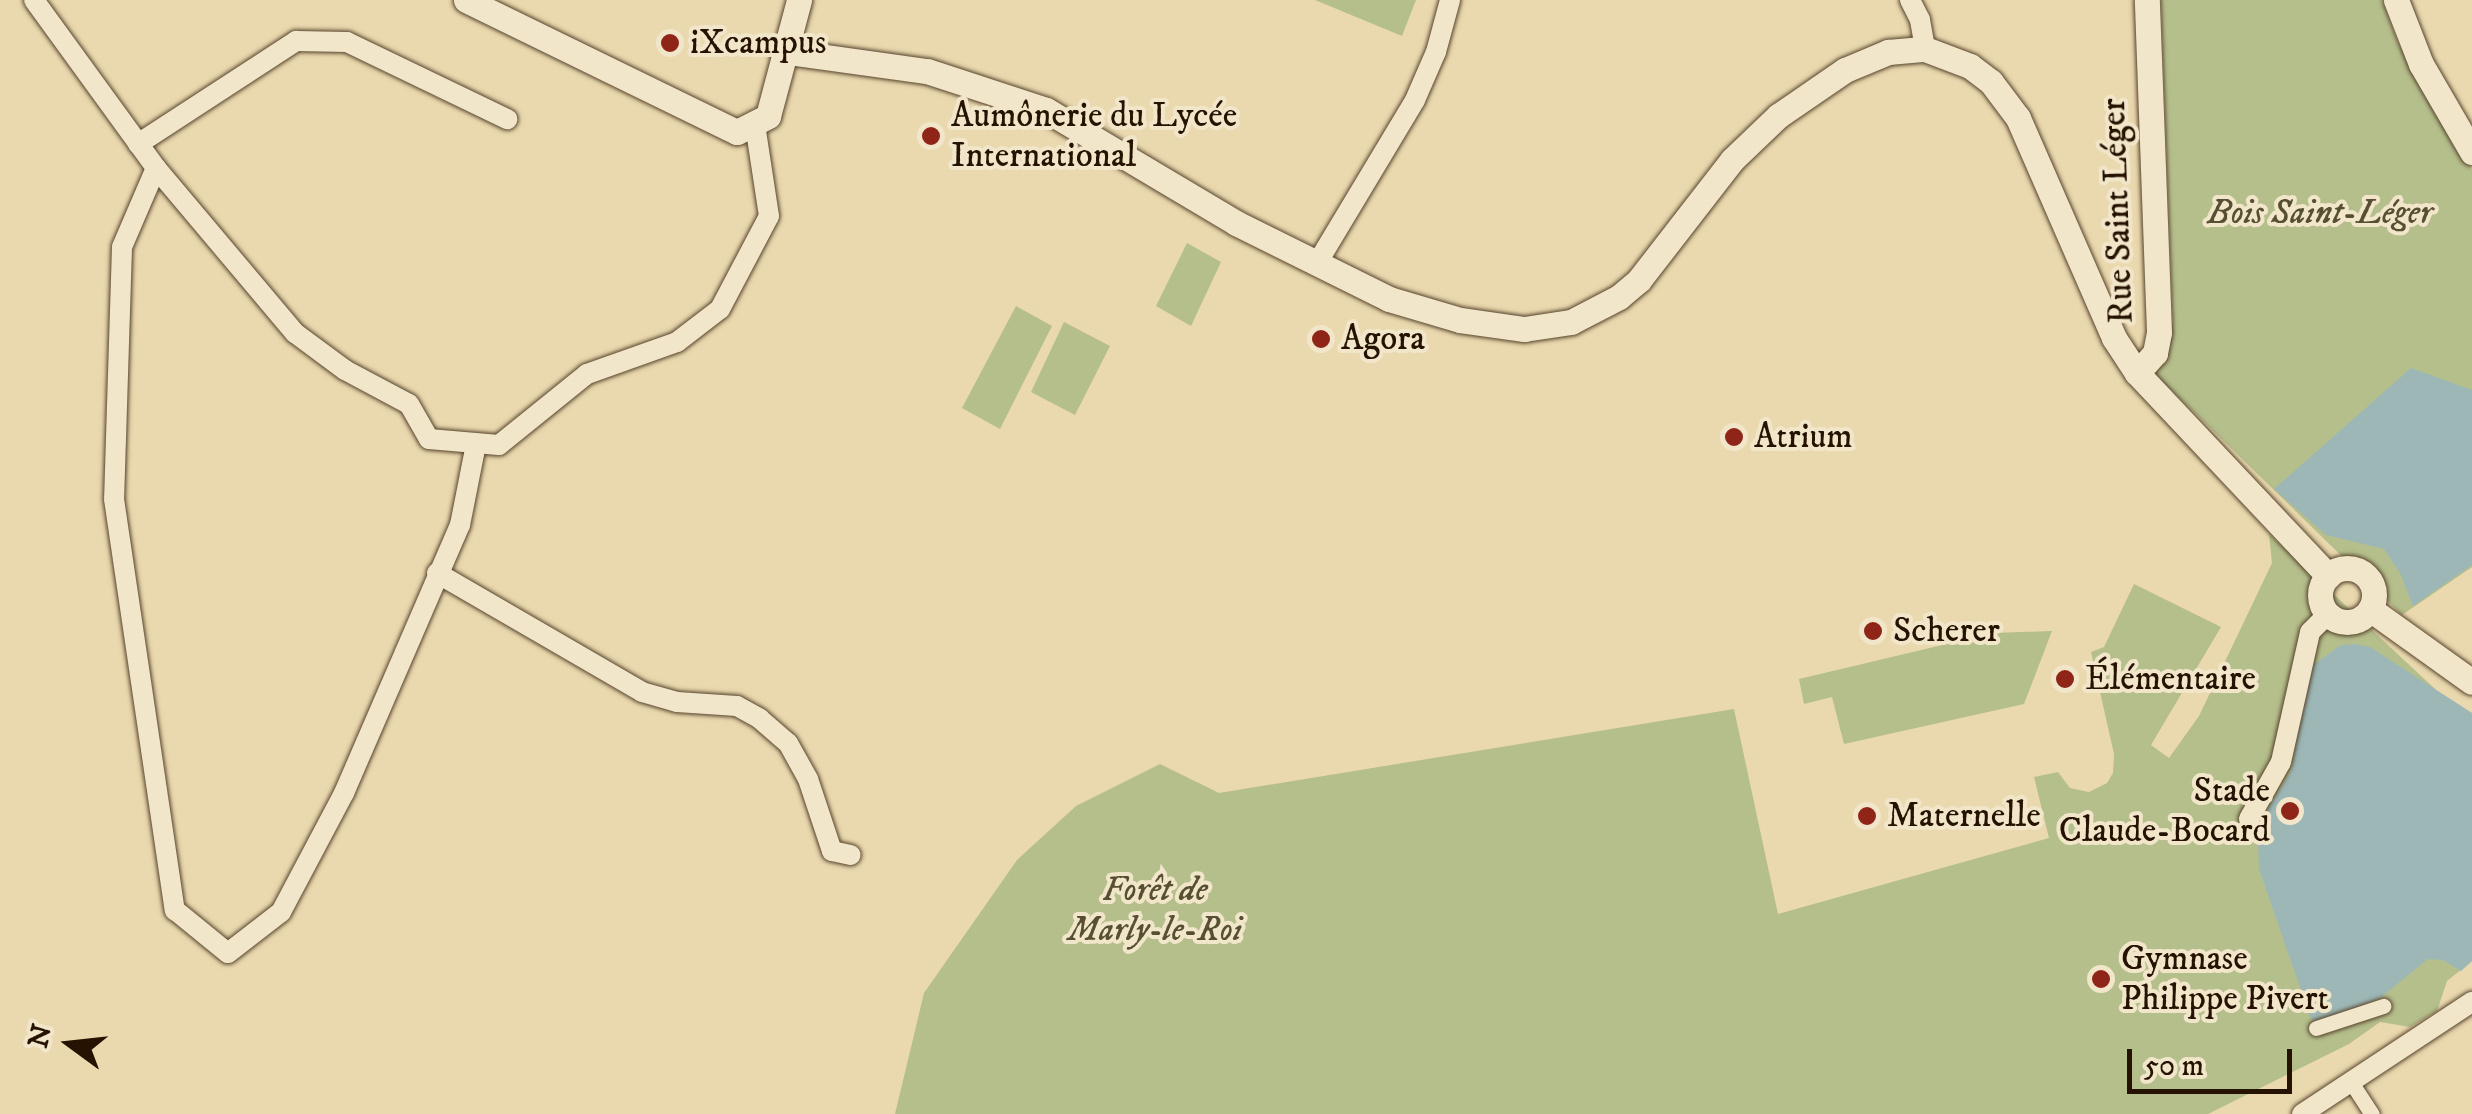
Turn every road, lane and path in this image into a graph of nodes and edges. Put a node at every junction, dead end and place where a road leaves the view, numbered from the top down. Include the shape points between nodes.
1 (34, 0) edge
2 (466, 0) edge
3 (799, 0) edge
4 (1450, 0) edge
5 (1910, 0) edge
6 (2147, 0) edge
7 (2396, 0) edge
8 (1925, 49) junction
9 (782, 51) junction
10 (507, 119) dead end
11 (754, 125) junction
12 (138, 144) junction
13 (2472, 152) edge
14 (156, 168) junction
15 (1316, 265) junction
16 (2136, 373) junction
17 (476, 444) junction
18 (437, 573) junction
19 (2328, 576) junction
20 (2370, 609) junction
21 (2319, 623) junction
22 (2472, 682) edge
23 (2249, 818) dead end
24 (850, 855) dead end
25 (2472, 1002) edge
26 (2383, 1006) dead end
27 (2316, 1028) dead end
28 (2350, 1082) junction
29 (2302, 1114) edge
30 (2372, 1114) edge

1 - 12 street
2 - 11 street via 737,132
3 - 9 street
4 - 15 street via 1414,100
5 - 8 street
6 - 16 street, Rue Saint Léger via 2158,332 2155,353
7 - 13 street via 2421,64
8 - 15 street via 1888,52 1845,70 1778,116 1732,160 1639,280 1571,322 1524,329 1460,320 1389,299
8 - 16 street via 1980,74 2018,118 2114,338
9 - 11 street via 769,64
9 - 15 street via 927,71 1046,110
10 - 12 street via 347,42 296,41
11 - 17 street via 769,216 720,310 677,342 587,374 499,445
12 - 14 street
14 - 17 street via 295,333 409,404 429,439
14 - 18 street via 122,247 114,499 176,910 228,953 281,912 344,793
16 - 19 street, Rue Saint Léger
17 - 18 street via 460,524
18 - 24 street via 642,692 738,706 760,719 788,743 808,779 832,851
19 - 20 street via 2343,568 2360,572 2374,592
19 - 21 street
20 - 21 street via 2350,622
20 - 22 street
21 - 23 street via 2281,762
25 - 28 street
26 - 27 street
28 - 29 street
28 - 30 street

